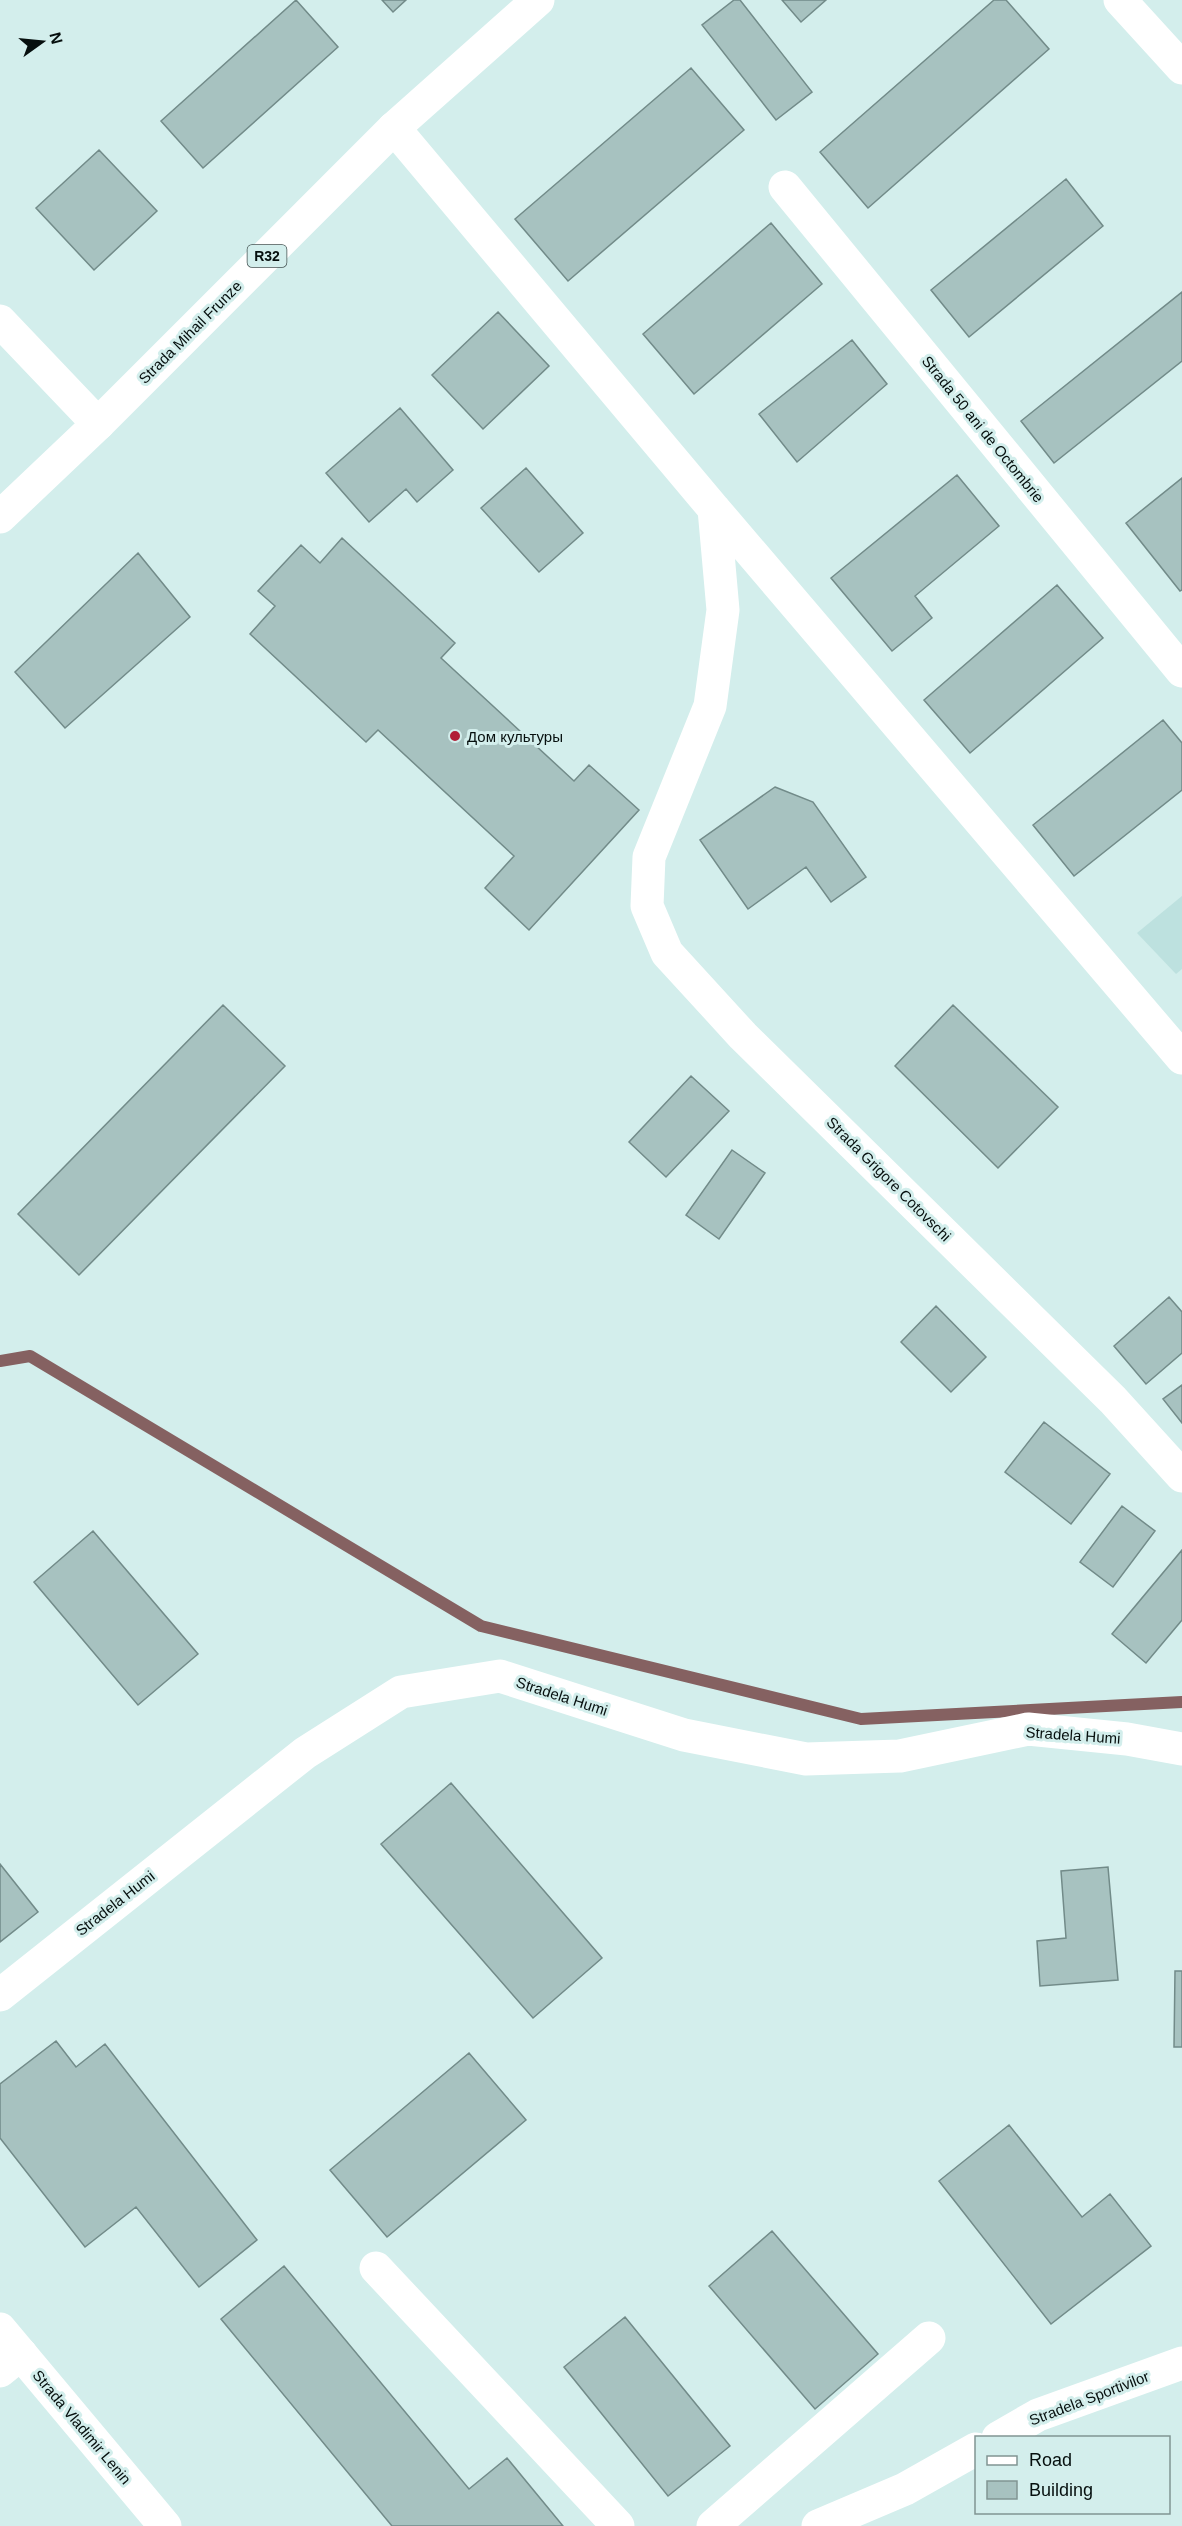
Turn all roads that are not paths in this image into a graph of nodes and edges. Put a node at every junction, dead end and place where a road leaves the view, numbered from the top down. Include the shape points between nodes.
1 (538, 0) edge
2 (1120, 0) edge
3 (1182, 68) edge
4 (394, 128) junction
5 (785, 187) dead end
6 (0, 321) edge
7 (98, 424) junction
8 (714, 509) junction
9 (0, 517) edge
10 (1182, 670) edge
11 (1182, 1058) edge
12 (1182, 1476) edge
13 (1182, 1749) edge
14 (0, 1995) edge
15 (376, 2268) dead end
16 (0, 2329) edge
17 (929, 2338) dead end
18 (10, 2362) edge
19 (1182, 2363) edge
20 (1001, 2436) edge
21 (975, 2450) edge
22 (165, 2526) edge
23 (618, 2526) edge
24 (713, 2526) edge
25 (818, 2526) edge

1 - 4 street, Strada Mihail Frunze / R32
2 - 3 street
4 - 7 street, Strada Mihail Frunze / R32
4 - 8 street
5 - 10 street, Strada 50 ani de Octombrie
6 - 7 street
7 - 9 street, Strada Mihail Frunze / R32
8 - 11 street
8 - 12 street, Strada Grigore Cotovschi via 723,610 710,706 649,857 647,906 667,953 742,1035 1113,1400
13 - 14 street, Stradela Humi via 1028,1729 900,1756 806,1759 684,1735 500,1676 401,1692 304,1753
15 - 23 street
16 - 18 street, Strada Vladimir Lenin
17 - 24 street
18 - 22 street, Strada Vladimir Lenin
19 - 20 street, Stradela Sportivilor via 1038,2415
21 - 25 street via 905,2489

